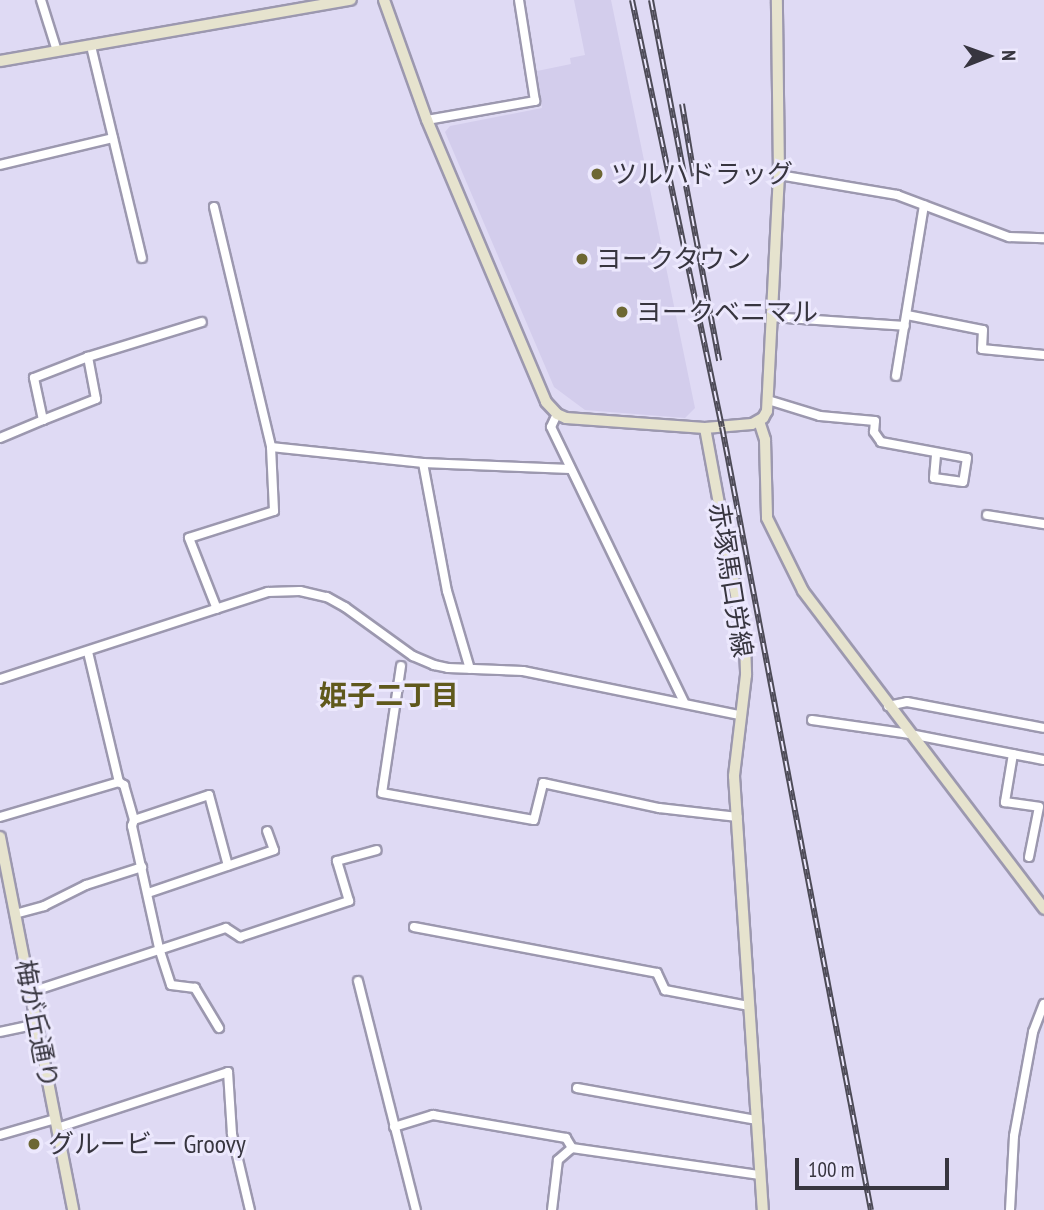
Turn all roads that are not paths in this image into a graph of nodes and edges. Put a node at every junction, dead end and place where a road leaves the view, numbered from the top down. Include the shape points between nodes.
1 (41, 0) edge
2 (351, 0) edge
3 (384, 0) edge
4 (519, 0) edge
5 (777, 0) edge
6 (323, 2) edge
7 (91, 46) junction
8 (57, 51) junction
9 (0, 61) edge
10 (427, 120) junction
11 (113, 138) junction
12 (0, 165) edge
13 (779, 175) junction
14 (924, 205) junction
15 (214, 206) dead end
16 (1044, 238) edge
17 (142, 258) dead end
18 (907, 315) junction
19 (771, 317) junction
20 (202, 322) dead end
21 (905, 326) junction
22 (1044, 355) edge
23 (88, 357) junction
24 (896, 376) dead end
25 (768, 400) junction
26 (556, 414) junction
27 (43, 420) junction
28 (759, 421) junction
29 (705, 428) junction
30 (0, 438) edge
31 (271, 447) junction
32 (936, 453) junction
33 (423, 463) junction
34 (570, 469) junction
35 (987, 515) dead end
36 (1044, 524) edge
37 (217, 609) junction
38 (88, 652) junction
39 (401, 666) dead end
40 (470, 669) junction
41 (0, 679) edge
42 (684, 702) junction
43 (888, 706) junction
44 (740, 715) junction
45 (812, 720) dead end
46 (1044, 728) edge
47 (910, 734) junction
48 (1013, 754) junction
49 (1044, 760) edge
50 (119, 782) junction
51 (0, 817) edge
52 (737, 817) junction
53 (134, 820) junction
54 (267, 831) dead end
55 (1034, 834) junction
56 (1044, 836) edge
57 (0, 837) edge
58 (377, 850) dead end
59 (1029, 857) dead end
60 (228, 866) junction
61 (142, 867) junction
62 (148, 893) junction
63 (1044, 909) edge
64 (15, 914) junction
65 (414, 927) dead end
66 (159, 948) junction
67 (358, 981) dead end
68 (31, 992) junction
69 (1044, 1004) edge
70 (749, 1006) junction
71 (37, 1024) junction
72 (219, 1028) dead end
73 (0, 1032) edge
74 (577, 1088) dead end
75 (757, 1121) junction
76 (56, 1124) junction
77 (394, 1127) junction
78 (0, 1135) edge
79 (572, 1148) junction
80 (760, 1175) junction
81 (73, 1210) edge
82 (250, 1210) edge
83 (416, 1210) edge
84 (552, 1210) edge
85 (763, 1210) edge
86 (1010, 1210) edge

1 - 8 street
2 - 6 street
3 - 10 street
4 - 10 street via 535,101
5 - 13 street
6 - 7 street
7 - 8 street
7 - 11 street
8 - 9 street
10 - 26 street via 533,375
11 - 12 street
11 - 17 street
13 - 14 street via 897,195
13 - 19 street
14 - 16 street via 1009,237
14 - 18 street
15 - 31 street
18 - 21 street
18 - 22 street via 983,330 982,349
19 - 21 street
19 - 25 street
20 - 23 street
21 - 24 street
23 - 27 street via 96,399
23 - 27 street via 34,378
25 - 28 street
25 - 32 street via 820,416 875,421 874,432 881,442
26 - 29 street via 577,420
26 - 34 street via 551,427
27 - 30 street
28 - 29 street
28 - 43 street via 765,440 765,506 772,531 818,614
29 - 44 street, 赤塚馬口労線 via 745,643
31 - 33 street
31 - 37 street via 274,511 189,538
32 - 32 street via 967,458 963,482 934,478
33 - 34 street
33 - 40 street via 447,591
34 - 42 street
35 - 36 street
37 - 38 street
37 - 40 street via 268,592 314,593 345,607 413,656 448,668
38 - 41 street
38 - 50 street
39 - 52 street via 382,793 534,820 543,783 659,808
40 - 42 street via 523,671
42 - 44 street
43 - 46 street via 906,702
43 - 47 street
44 - 52 street, 赤塚馬口労線 via 734,758
45 - 47 street
47 - 48 street
47 - 63 street
48 - 49 street
48 - 55 street via 1006,802 1039,807
50 - 51 street
50 - 53 street via 124,785
52 - 70 street, 赤塚馬口労線
53 - 60 street via 209,796
53 - 61 street
54 - 60 street via 274,850
55 - 56 street
55 - 59 street
57 - 64 street, 梅が丘通り
58 - 66 street via 337,861 349,901 240,937 226,928
60 - 62 street
61 - 62 street
61 - 64 street
62 - 66 street
64 - 68 street, 梅が丘通り
65 - 70 street via 657,973 665,990
66 - 68 street
66 - 72 street via 171,985 195,988
67 - 77 street
68 - 71 street, 梅が丘通り
69 - 86 street via 1033,1032 1014,1136
70 - 75 street, 赤塚馬口労線
71 - 73 street
71 - 76 street, 梅が丘通り
74 - 75 street
75 - 80 street, 赤塚馬口労線
76 - 78 street
76 - 81 street, 梅が丘通り
76 - 82 street via 114,1112 228,1072 232,1134
77 - 79 street via 433,1115 566,1138
77 - 83 street
79 - 80 street
79 - 84 street via 558,1160
80 - 85 street, 赤塚馬口労線

